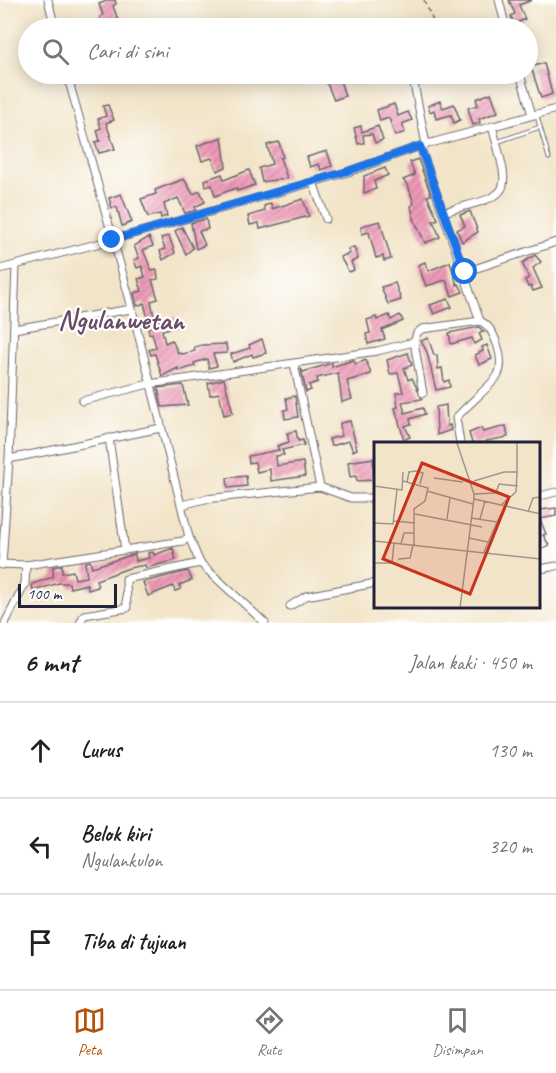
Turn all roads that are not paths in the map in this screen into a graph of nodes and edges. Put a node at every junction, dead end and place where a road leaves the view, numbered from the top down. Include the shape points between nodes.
1 (48, 0) edge
2 (499, 0) edge
3 (52, 18) edge
4 (504, 18) edge
5 (70, 84) edge
6 (414, 84) edge
7 (523, 84) edge
8 (556, 109) edge
9 (534, 115) junction
10 (492, 126) junction
11 (540, 127) junction
12 (496, 142) junction
13 (423, 145) junction
14 (549, 158) dead end
15 (313, 182) junction
16 (443, 212) junction
17 (326, 219) dead end
18 (112, 240) junction
19 (556, 242) edge
20 (16, 265) junction
21 (0, 269) edge
22 (465, 272) junction
23 (131, 309) junction
24 (480, 321) junction
25 (14, 329) junction
26 (414, 342) junction
27 (294, 364) junction
28 (149, 384) junction
29 (423, 393) dead end
30 (82, 401) dead end
31 (161, 428) junction
32 (109, 438) junction
33 (460, 442) edge
34 (9, 459) junction
35 (320, 487) junction
36 (556, 492) edge
37 (541, 496) edge
38 (374, 498) edge
39 (182, 505) junction
40 (189, 537) junction
41 (125, 550) junction
42 (200, 563) junction
43 (1, 564) edge
44 (26, 565) junction
45 (556, 566) edge
46 (541, 568) edge
47 (374, 583) edge
48 (290, 606) dead end
49 (5, 623) edge
50 (80, 623) edge
51 (265, 623) edge

1 - 3 street
2 - 4 street
5 - 18 street
6 - 13 street
7 - 9 street
8 - 9 street
9 - 10 street
9 - 11 lane
10 - 12 street
10 - 13 street
11 - 12 lane
11 - 14 lane
12 - 16 street via 505,176 503,190 493,199
13 - 15 street
13 - 16 street
15 - 17 street
15 - 18 street
16 - 22 street
18 - 20 street
18 - 23 street
19 - 22 street
20 - 21 street
20 - 25 street
22 - 24 street
23 - 25 street
23 - 28 street
24 - 26 street via 422,329
24 - 33 street via 488,324 496,339 500,370 456,418
25 - 34 street
26 - 27 street
26 - 29 street
27 - 28 street
27 - 35 street
28 - 30 street
28 - 31 street
31 - 32 street
31 - 39 street
32 - 34 street
32 - 41 street
34 - 43 street
35 - 38 street via 351,498
35 - 39 street
36 - 37 street
39 - 40 street
40 - 41 street
40 - 42 street
41 - 44 street
42 - 50 street via 126,579 127,608 84,615
42 - 51 street
43 - 44 street
44 - 49 street via 24,585
45 - 46 street
47 - 48 street via 306,596

